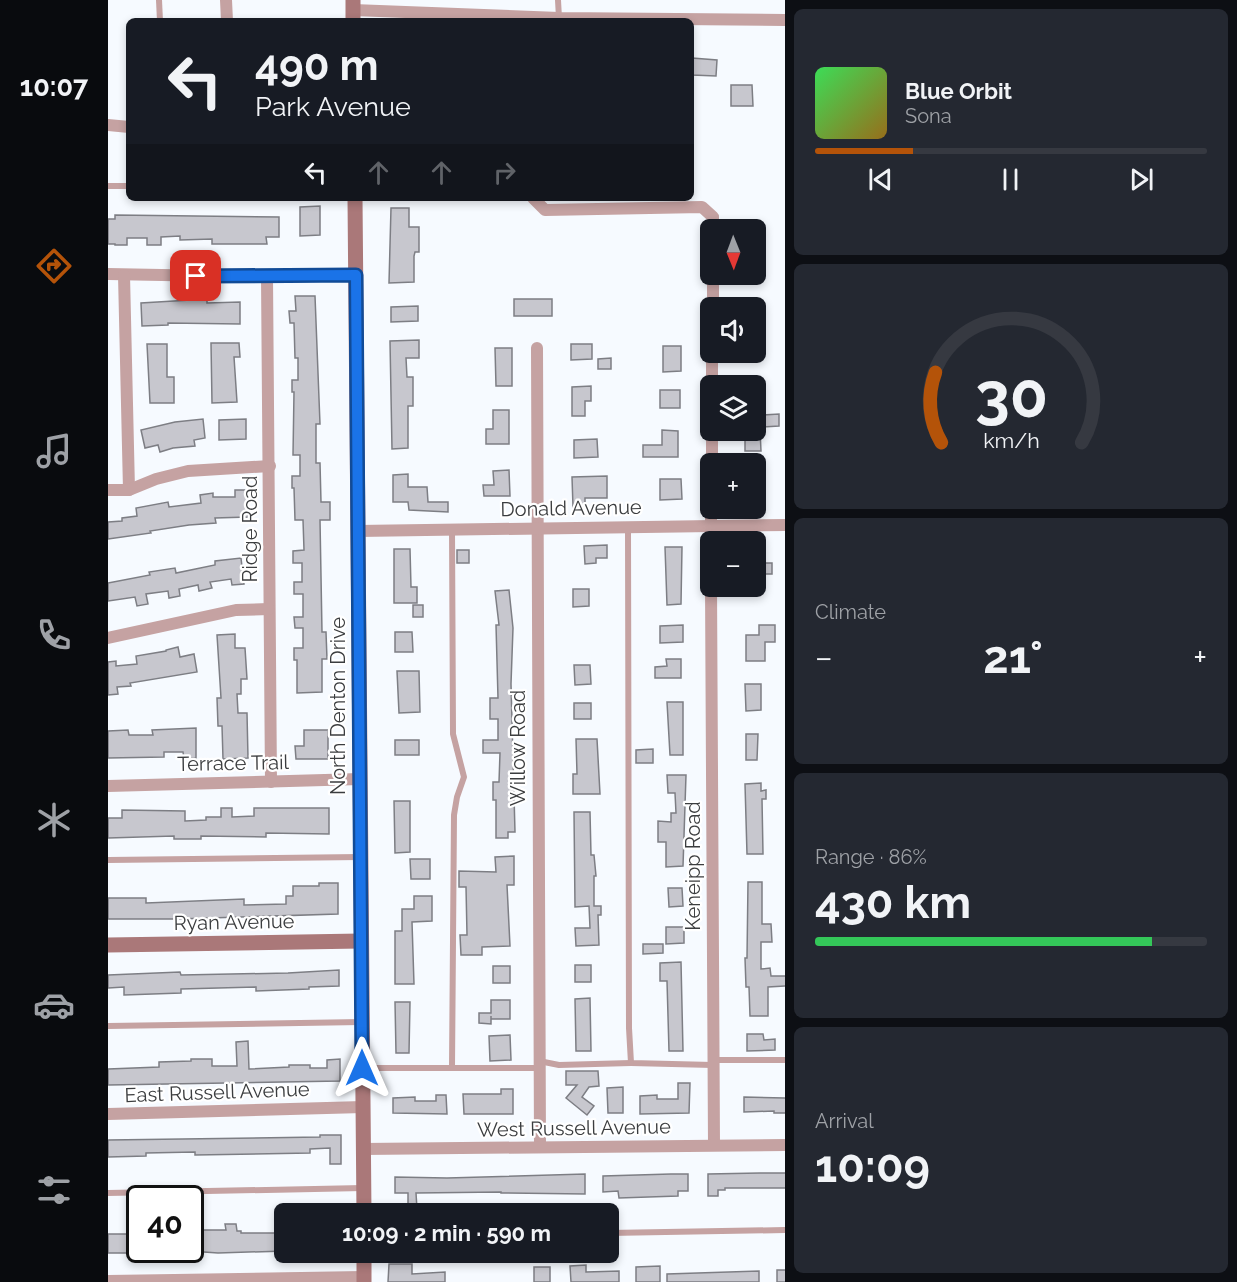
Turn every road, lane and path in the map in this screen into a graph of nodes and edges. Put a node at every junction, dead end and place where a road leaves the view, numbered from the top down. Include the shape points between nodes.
1 (159, 0) edge
2 (226, 0) edge
3 (558, 0) edge
4 (353, 10) edge
5 (160, 18) edge
6 (227, 18) edge
7 (536, 18) edge
8 (559, 18) edge
9 (694, 20) edge
10 (785, 20) edge
11 (108, 125) edge
12 (126, 127) edge
13 (108, 186) edge
14 (126, 186) edge
15 (355, 201) edge
16 (537, 201) edge
17 (713, 219) edge
18 (108, 274) edge
19 (124, 275) junction
20 (356, 275) junction
21 (267, 277) junction
22 (537, 348) dead end
23 (270, 466) junction
24 (108, 490) edge
25 (129, 490) junction
26 (711, 519) edge
27 (785, 525) edge
28 (711, 526) junction
29 (628, 527) junction
30 (537, 528) junction
31 (452, 530) junction
32 (358, 531) junction
33 (711, 531) edge
34 (711, 597) edge
35 (269, 609) junction
36 (108, 638) edge
37 (360, 779) junction
38 (271, 782) junction
39 (108, 786) edge
40 (361, 857) junction
41 (108, 860) edge
42 (361, 941) junction
43 (108, 945) edge
44 (362, 1022) junction
45 (108, 1026) edge
46 (785, 1060) edge
47 (631, 1063) junction
48 (713, 1063) junction
49 (539, 1065) junction
50 (452, 1067) junction
51 (362, 1068) junction
52 (363, 1107) junction
53 (108, 1114) edge
54 (714, 1145) junction
55 (785, 1145) edge
56 (540, 1147) junction
57 (363, 1149) junction
58 (363, 1188) junction
59 (108, 1193) edge
60 (364, 1203) edge
61 (785, 1230) edge
62 (619, 1233) edge
63 (364, 1263) edge
64 (364, 1280) edge
65 (108, 1281) edge

1 - 5 lane
2 - 6 street
3 - 8 lane
4 - 7 street
9 - 10 street
11 - 12 street
13 - 14 lane
15 - 20 street, North Denton Drive
16 - 17 street via 545,210 702,207
18 - 19 street
19 - 21 street
19 - 25 street
20 - 21 street
20 - 32 street, North Denton Drive
21 - 23 street, Ridge Road
22 - 30 street, Willow Road
23 - 25 street via 188,471
23 - 35 street, Ridge Road
24 - 25 street
26 - 28 street
27 - 28 street, Donald Avenue
28 - 29 street, Donald Avenue
28 - 33 street
29 - 30 street, Donald Avenue
29 - 47 lane
30 - 31 street, Donald Avenue
30 - 49 street, Willow Road
31 - 32 street, Donald Avenue
31 - 50 lane via 453,734 464,777 454,815
32 - 37 street, North Denton Drive
34 - 48 street, Keneipp Road
35 - 36 street via 236,610
35 - 38 street, Ridge Road
37 - 38 street, Terrace Trail
37 - 40 street, North Denton Drive
38 - 39 street, Terrace Trail
40 - 41 lane
40 - 42 street, North Denton Drive
42 - 43 street, Ryan Avenue
42 - 44 street, North Denton Drive
44 - 45 lane
44 - 51 street, North Denton Drive
46 - 48 lane
47 - 48 lane
47 - 49 lane
48 - 54 street, Keneipp Road
49 - 50 lane
49 - 56 street, Willow Road
50 - 51 lane
51 - 52 street, North Denton Drive
52 - 53 street, East Russell Avenue
52 - 57 street, North Denton Drive
54 - 55 street, West Russell Avenue
54 - 56 street, West Russell Avenue
56 - 57 street, West Russell Avenue
57 - 58 street, North Denton Drive
58 - 59 lane
58 - 60 street, North Denton Drive
61 - 62 lane
63 - 64 street
64 - 65 street

